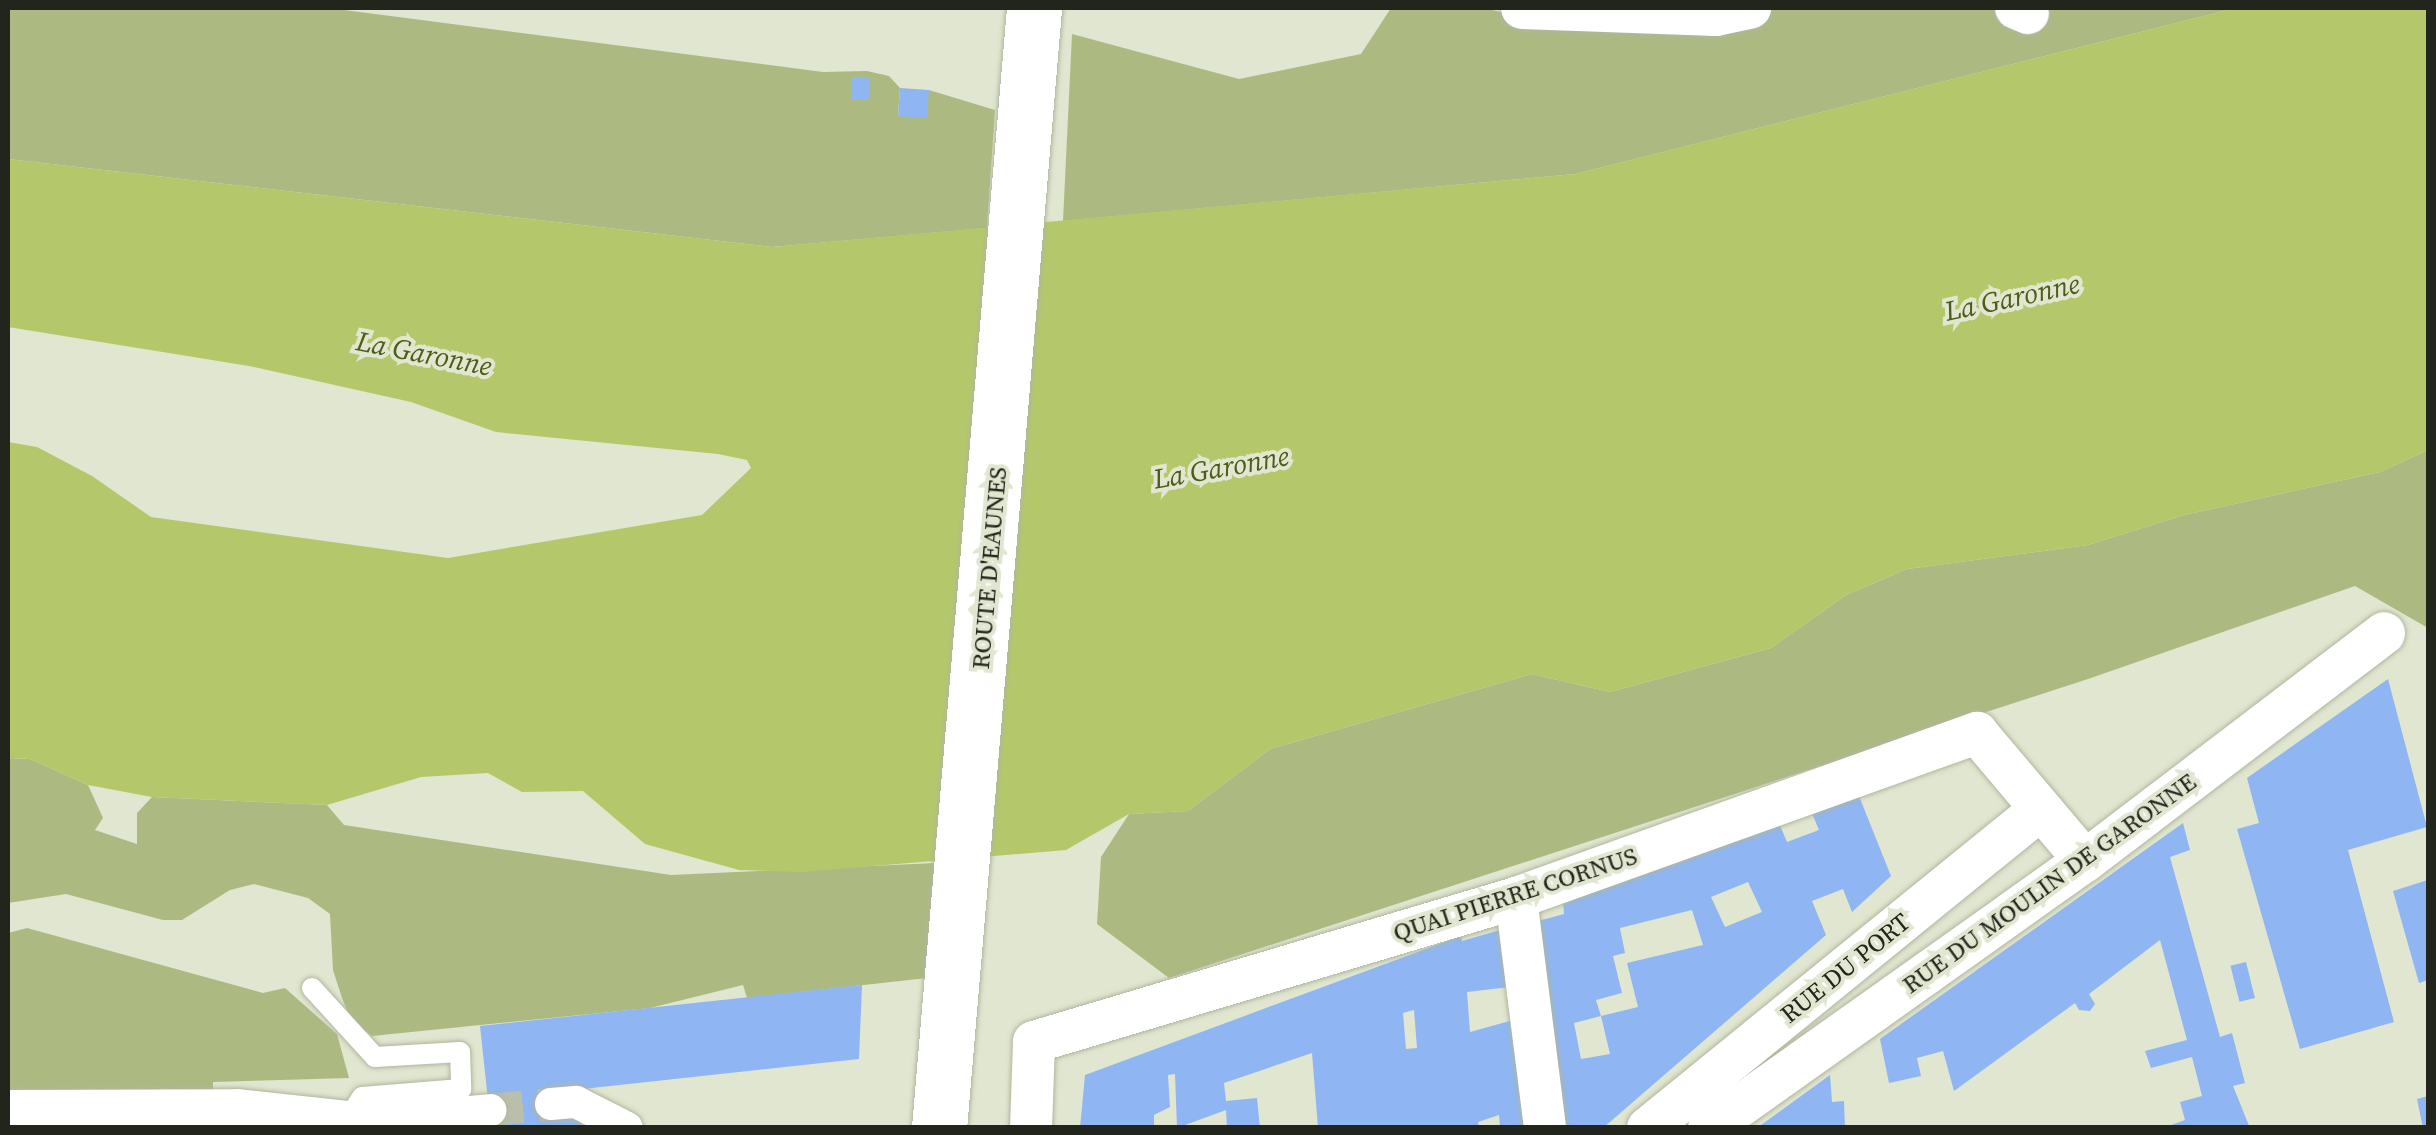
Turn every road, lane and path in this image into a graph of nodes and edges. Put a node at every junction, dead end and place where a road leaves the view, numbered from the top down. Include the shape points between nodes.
1 (1034, 8) edge
2 (1522, 8) edge
3 (1750, 8) edge
4 (2384, 632) dead end
5 (2041, 809) junction
6 (2085, 861) junction
7 (1516, 898) junction
8 (312, 988) dead end
9 (550, 1104) tunnel mouth
10 (491, 1110) tunnel mouth
11 (8, 1111) edge
12 (347, 1125) edge
13 (627, 1128) edge
14 (940, 1128) edge
15 (1030, 1128) edge
16 (1545, 1128) edge
17 (1648, 1128) edge
18 (1709, 1128) edge

1 - 14 main road, ROUTE D'EAUNES
2 - 3 street via 1716,15
4 - 6 street, RUE DU MOULIN DE GARONNE
5 - 6 street
5 - 7 street, QUAI PIERRE CORNUS via 1977,733
5 - 17 street, RUE DU PORT
6 - 18 street, RUE DU MOULIN DE GARONNE
7 - 15 street, QUAI PIERRE CORNUS via 1034,1042
7 - 16 street
8 - 12 lane via 374,1057 460,1052 461,1089 362,1097
9 - 13 street via 576,1102
10 - 12 street
11 - 12 street via 238,1110

